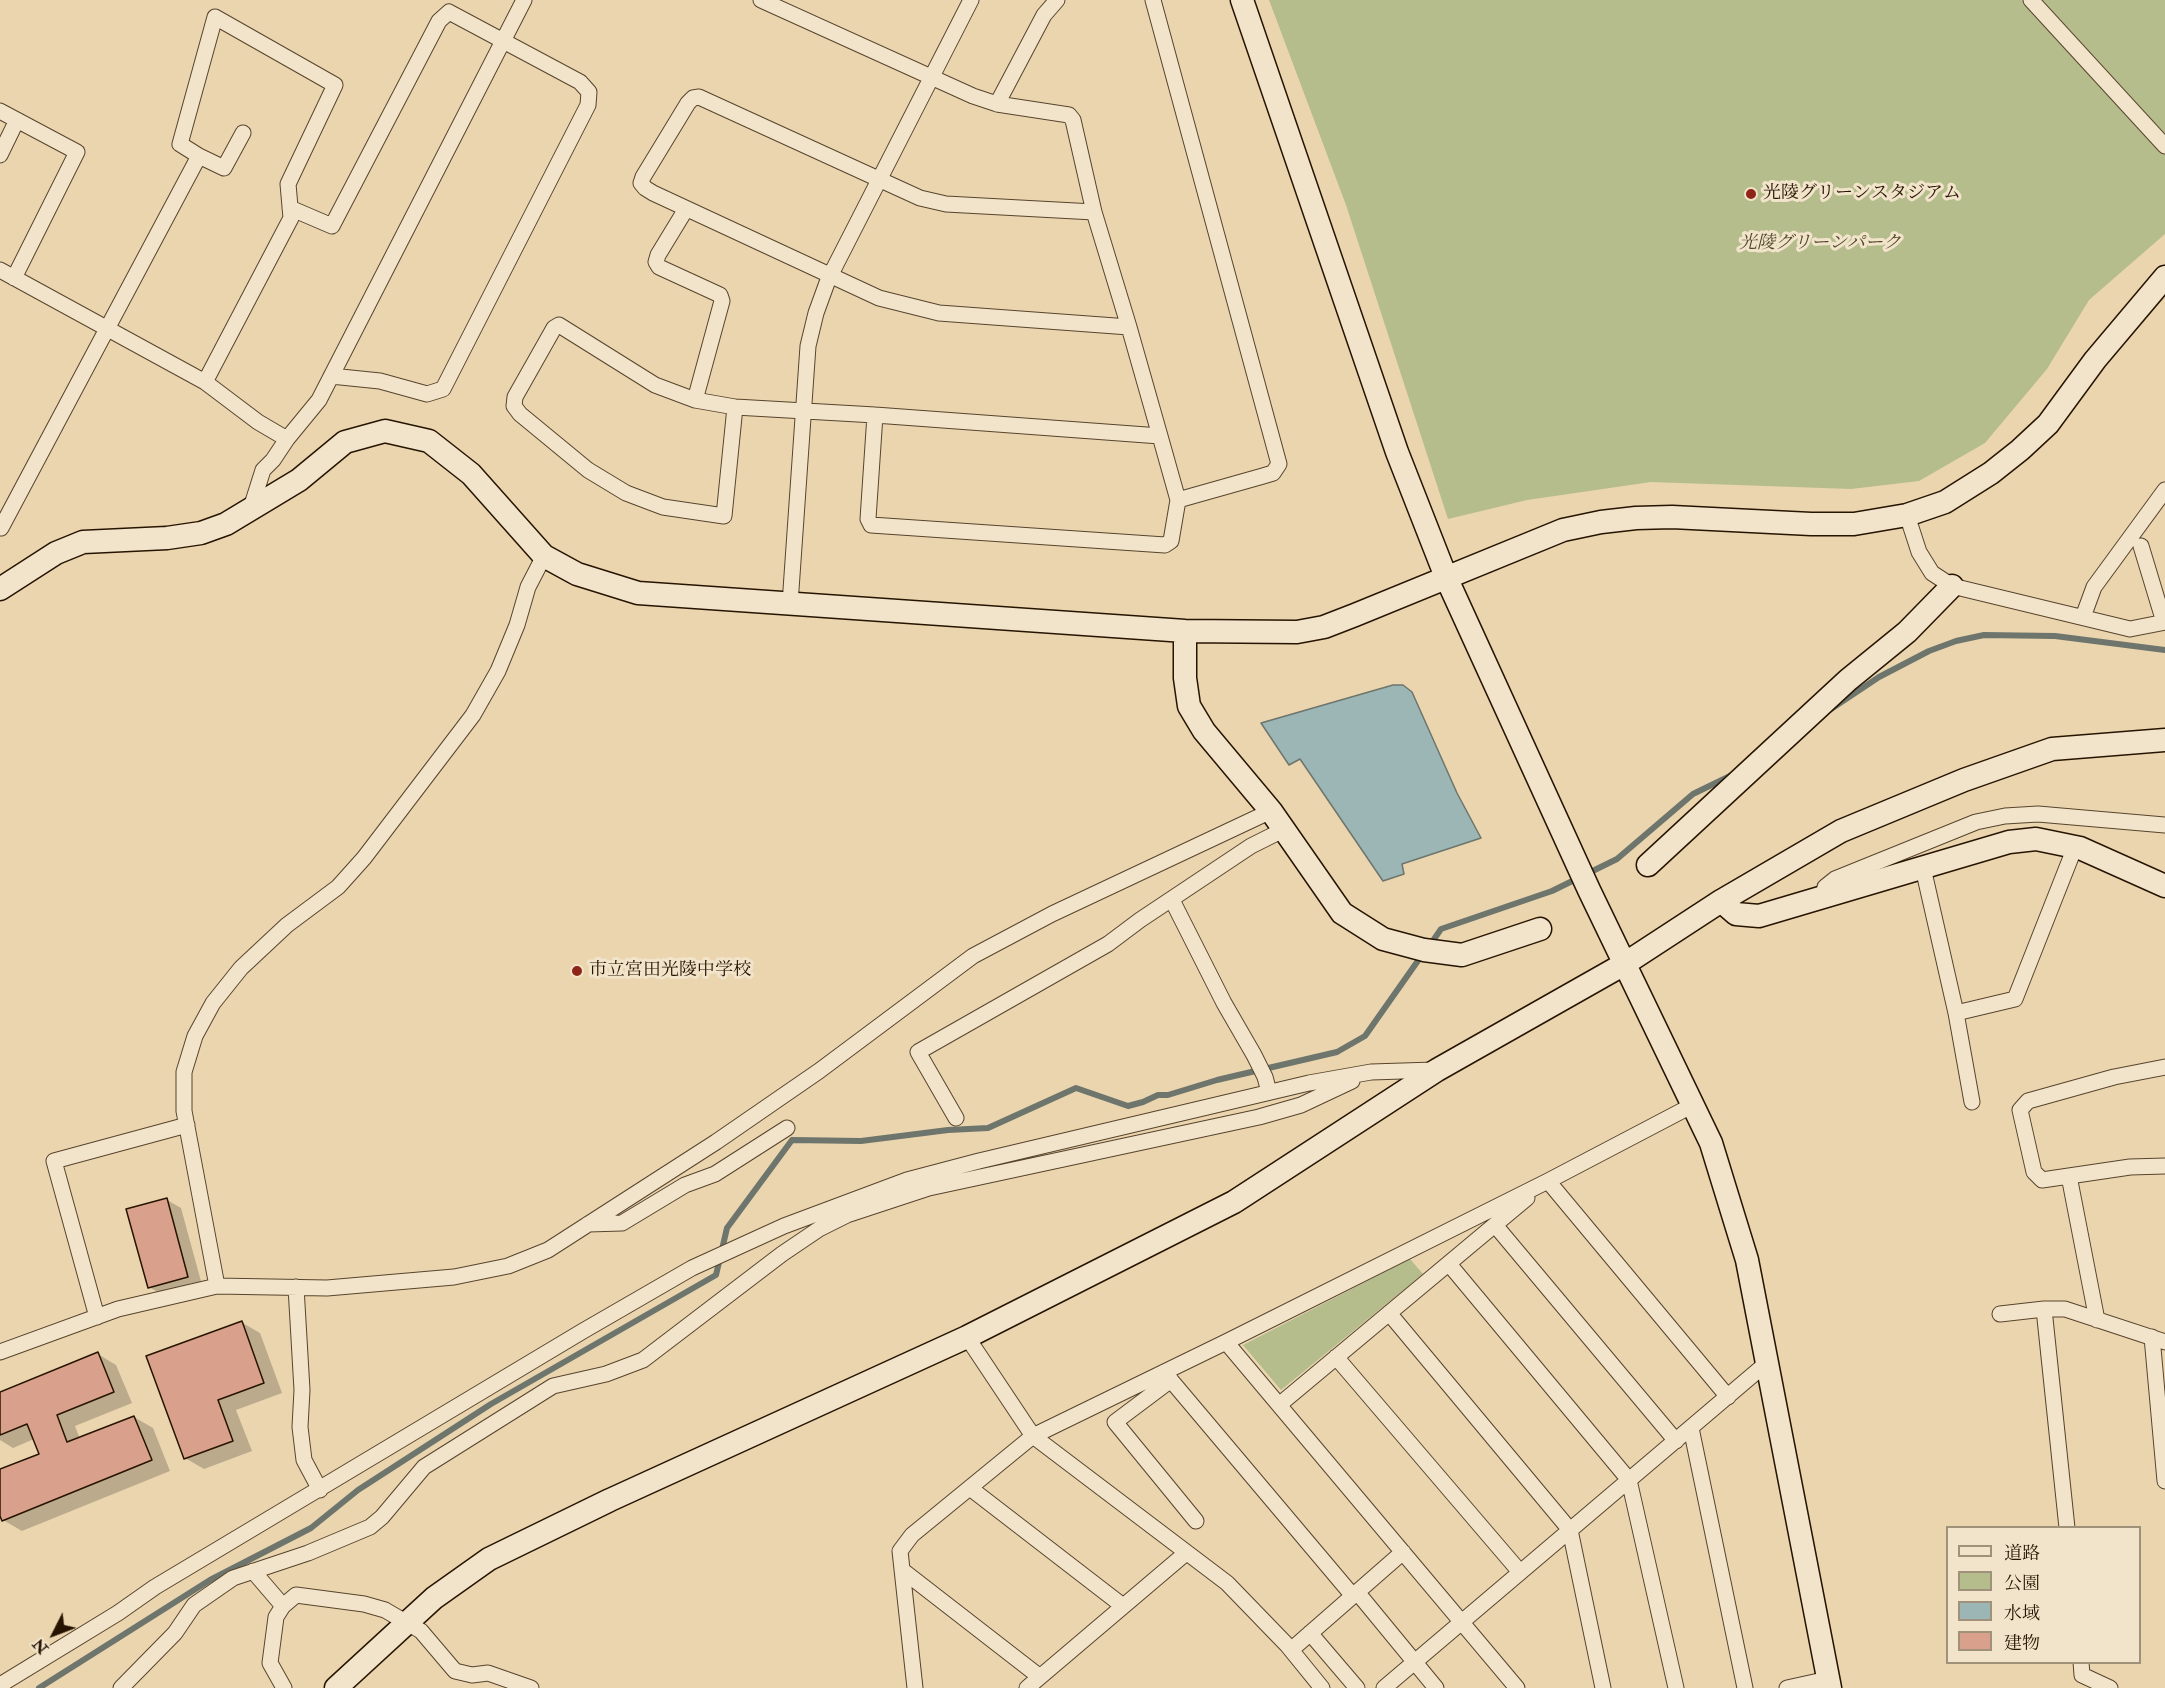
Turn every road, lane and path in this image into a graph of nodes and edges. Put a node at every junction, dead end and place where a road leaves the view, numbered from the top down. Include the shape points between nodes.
1 (524, 0) edge
2 (761, 0) edge
3 (971, 0) edge
4 (1057, 0) edge
5 (1153, 0) edge
6 (1242, 0) edge
7 (2031, 0) edge
8 (504, 40) junction
9 (932, 76) junction
10 (997, 105) junction
11 (0, 111) edge
12 (18, 120) junction
13 (243, 133) dead end
14 (2165, 146) edge
15 (0, 155) edge
16 (199, 156) junction
17 (880, 178) junction
18 (290, 208) junction
19 (686, 209) junction
20 (1094, 212) junction
21 (0, 270) edge
22 (831, 276) junction
23 (2165, 277) edge
24 (14, 278) junction
25 (1129, 327) junction
26 (108, 329) junction
27 (331, 376) junction
28 (205, 382) junction
29 (695, 400) junction
30 (735, 407) junction
31 (803, 412) junction
32 (875, 415) junction
33 (1160, 436) junction
34 (287, 439) junction
35 (2165, 489) edge
36 (1178, 500) junction
37 (250, 511) junction
38 (1907, 515) junction
39 (1, 528) edge
40 (2142, 546) dead end
41 (544, 556) junction
42 (1446, 577) junction
43 (1952, 586) junction
44 (0, 589) edge
45 (790, 604) junction
46 (2083, 617) junction
47 (2164, 622) edge
48 (1185, 631) junction
49 (2165, 740) edge
50 (1277, 820) junction
51 (2165, 825) edge
52 (2075, 847) junction
53 (1648, 865) dead end
54 (1923, 868) junction
55 (2165, 886) edge
56 (1823, 898) junction
57 (1172, 900) junction
58 (1721, 901) junction
59 (1540, 929) dead end
60 (1626, 963) junction
61 (1956, 1013) junction
62 (2165, 1067) edge
63 (1437, 1070) junction
64 (1371, 1072) junction
65 (1269, 1092) junction
66 (1972, 1102) dead end
67 (1693, 1105) junction
68 (956, 1118) dead end
69 (187, 1125) junction
70 (788, 1128) dead end
71 (2165, 1166) edge
72 (2069, 1176) junction
73 (1548, 1181) junction
74 (588, 1224) junction
75 (1495, 1225) junction
76 (1449, 1264) junction
77 (217, 1286) junction
78 (296, 1287) junction
79 (2044, 1309) junction
80 (1389, 1313) junction
81 (2000, 1314) dead end
82 (97, 1317) junction
83 (2097, 1320) junction
84 (967, 1336) junction
85 (2158, 1339) edge
86 (1227, 1342) junction
87 (0, 1352) edge
88 (1336, 1358) junction
89 (1768, 1362) junction
90 (1167, 1376) junction
91 (1728, 1397) junction
92 (1279, 1405) junction
93 (1691, 1428) junction
94 (1033, 1436) junction
95 (1676, 1441) junction
96 (1629, 1480) junction
97 (2165, 1481) edge
98 (970, 1488) junction
99 (320, 1490) junction
100 (1196, 1521) dead end
101 (2067, 1526) edge
102 (1570, 1530) junction
103 (1402, 1552) junction
104 (1186, 1553) junction
105 (902, 1570) junction
106 (254, 1571) junction
107 (1520, 1572) junction
108 (1355, 1594) junction
109 (283, 1606) junction
110 (1123, 1606) junction
111 (1460, 1622) junction
112 (407, 1623) junction
113 (1310, 1633) junction
114 (1291, 1650) junction
115 (1414, 1662) junction
116 (2081, 1664) edge
117 (1040, 1677) junction
118 (1829, 1683) edge
119 (0, 1685) edge
120 (121, 1688) edge
121 (284, 1688) edge
122 (336, 1688) edge
123 (531, 1688) edge
124 (915, 1688) edge
125 (1027, 1688) edge
126 (1322, 1688) edge
127 (1357, 1688) edge
128 (1384, 1688) edge
129 (1436, 1688) edge
130 (1517, 1688) edge
131 (1603, 1688) edge
132 (1676, 1688) edge
133 (1745, 1688) edge
134 (1786, 1688) edge
135 (2110, 1688) edge

1 - 8 street
2 - 9 street
3 - 9 street
4 - 10 street via 1044,15
5 - 36 street via 1279,464 1263,476
6 - 42 street via 1397,452
7 - 14 street
8 - 18 street via 449,12 439,21 332,226
8 - 27 street
8 - 27 street via 580,82 589,92 588,105 443,389 427,394 380,381
9 - 10 street
9 - 17 street
10 - 20 street via 1069,115
11 - 12 street
12 - 15 street
12 - 24 street via 77,152
13 - 16 street via 224,168
16 - 18 street via 180,144 215,17 335,85 288,184
16 - 26 street
17 - 19 street via 699,97 688,102 641,183 653,194
17 - 20 street via 920,198 946,204
17 - 22 street
18 - 28 street via 291,218
19 - 22 street
19 - 29 street via 656,262 659,267 720,295 722,301
20 - 25 street
21 - 24 street
22 - 25 street via 879,298 939,313
22 - 31 street via 808,346
23 - 38 street via 2095,360 2048,424 2020,450 1945,502
24 - 26 street
25 - 33 street
26 - 28 street
26 - 39 street
27 - 34 street via 319,400
28 - 34 street
29 - 30 street
29 - 30 street via 655,385 559,325 531,368 514,406 588,470 626,493 663,507 724,516
30 - 31 street
31 - 32 street
31 - 45 street
32 - 33 street
32 - 36 street via 868,519 871,525 1165,545 1171,541
33 - 36 street
34 - 37 street via 263,470
35 - 46 street via 2094,587
37 - 41 street via 299,480 345,442 385,431 429,441 471,474
37 - 44 street via 201,533 82,542 56,553
38 - 42 street via 1854,524 1672,518 1601,522 1563,530
38 - 43 street via 1919,552 1932,573
40 - 47 street
41 - 45 street via 577,574 638,593
41 - 69 street via 528,587 498,671 473,715 345,880 287,925 241,969 213,1003 195,1036 184,1072
42 - 48 street via 1324,627 1297,632
42 - 60 street
43 - 46 street
43 - 53 street
45 - 48 street
46 - 47 street via 2130,629
48 - 50 street via 1189,706
49 - 58 street via 2052,749 1964,780 1841,831
50 - 57 street via 1251,846
50 - 59 street via 1342,913 1383,939 1462,955
50 - 74 street via 1052,914 973,956 819,1071
51 - 56 street via 2038,814 1976,822 1835,879 1825,887
52 - 54 street via 2036,839 2009,842
52 - 55 street
52 - 61 street via 2015,999
54 - 56 street
54 - 61 street
56 - 58 street via 1760,916 1736,914
57 - 65 street via 1254,1055
57 - 68 street via 1108,944 918,1052
58 - 60 street
60 - 63 street
60 - 67 street
61 - 66 street
62 - 72 street via 2028,1101 2020,1110 2034,1172 2042,1180
63 - 64 street
63 - 84 street via 1234,1202
64 - 65 street
64 - 106 street via 1300,1105 1259,1118 929,1188 847,1215 782,1254 643,1360 606,1374 553,1386 424,1467 370,1527
65 - 99 street via 907,1180 784,1226 692,1268
67 - 73 street
67 - 89 street via 1712,1143 1725,1184 1747,1260
69 - 77 street
69 - 82 street via 54,1161
70 - 74 street via 715,1174 685,1185 622,1223
71 - 72 street
72 - 83 street
73 - 75 street
73 - 86 street
73 - 91 street
74 - 78 street via 548,1250 508,1266 454,1277
75 - 76 street
75 - 95 street
76 - 80 street
76 - 96 street
77 - 78 street
77 - 82 street
78 - 99 street via 302,1390 300,1427 304,1460
79 - 81 street
79 - 83 street via 2065,1309
79 - 101 street
80 - 88 street
80 - 102 street
82 - 87 street
83 - 85 street
84 - 94 street
84 - 112 street via 489,1559 434,1598
85 - 97 street
86 - 90 street
86 - 92 street
88 - 92 street
88 - 107 street
89 - 91 street
89 - 118 street
90 - 94 street
90 - 100 street via 1115,1422
90 - 108 street
91 - 93 street
92 - 103 street
93 - 95 street
93 - 133 street
94 - 98 street
94 - 104 street
95 - 96 street
96 - 102 street
96 - 132 street
98 - 105 street via 912,1535 900,1551
98 - 110 street
99 - 119 street via 155,1587
102 - 107 street
102 - 131 street
103 - 108 street
103 - 111 street
104 - 110 street
104 - 114 street via 1227,1583
105 - 117 street
105 - 124 street
106 - 109 street
106 - 120 street via 233,1578 194,1605 175,1633
107 - 111 street
108 - 113 street
108 - 115 street
109 - 112 street via 296,1594 364,1604
109 - 121 street via 276,1617 270,1663
110 - 117 street
111 - 115 street
111 - 130 street
112 - 122 street
112 - 123 street via 421,1631 455,1671 488,1673
113 - 114 street
113 - 127 street
114 - 126 street
115 - 128 street
115 - 129 street
116 - 135 street via 2082,1675
117 - 125 street
118 - 134 street

